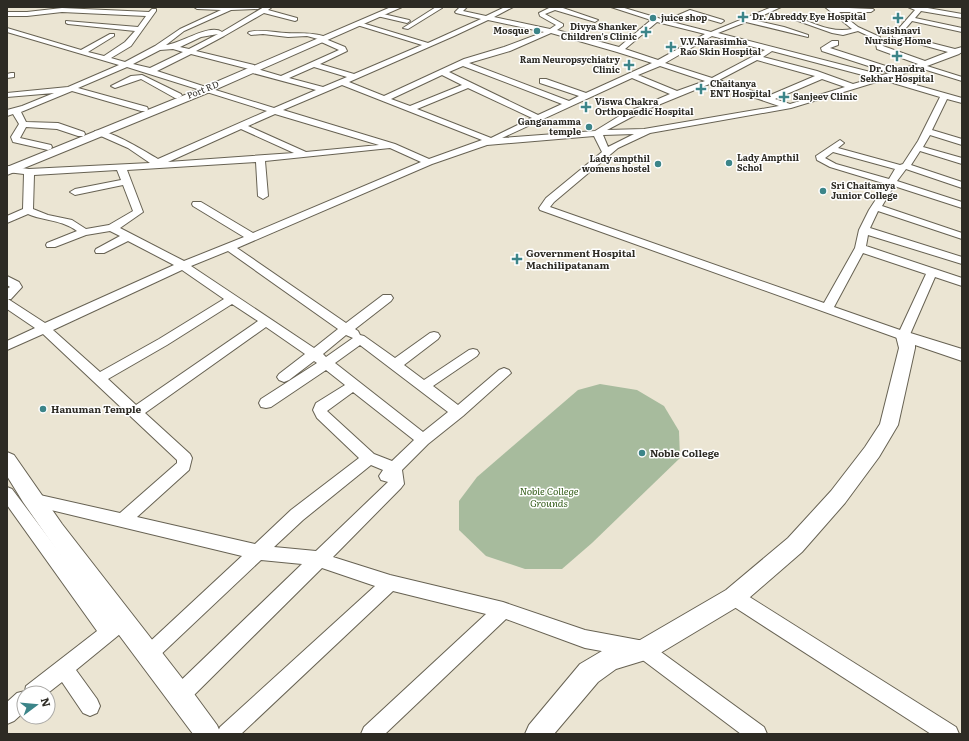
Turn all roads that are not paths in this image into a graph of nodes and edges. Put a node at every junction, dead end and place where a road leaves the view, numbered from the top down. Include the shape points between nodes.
1 (156, 7) edge
2 (197, 7) edge
3 (389, 7) edge
4 (398, 7) edge
5 (510, 7) edge
6 (556, 7) edge
7 (778, 7) edge
8 (910, 7) edge
9 (231, 8) edge
10 (264, 8) edge
11 (621, 8) edge
12 (830, 8) edge
13 (872, 8) edge
14 (919, 8) junction
15 (449, 9) edge
16 (7, 14) edge
17 (151, 14) junction
18 (379, 15) junction
19 (962, 16) edge
20 (790, 17) dead end
21 (912, 17) junction
22 (491, 18) junction
23 (868, 18) dead end
24 (295, 19) dead end
25 (656, 19) junction
26 (595, 20) dead end
27 (671, 20) junction
28 (746, 20) junction
29 (858, 20) dead end
30 (721, 21) dead end
31 (847, 21) junction
32 (68, 22) dead end
33 (359, 24) junction
34 (962, 25) edge
35 (701, 26) dead end
36 (140, 29) junction
37 (823, 29) junction
38 (859, 29) junction
39 (7, 30) edge
40 (962, 30) edge
41 (228, 31) junction
42 (551, 31) junction
43 (251, 33) dead end
44 (711, 34) junction
45 (112, 35) dead end
46 (806, 36) junction
47 (321, 39) junction
48 (835, 43) dead end
49 (428, 45) junction
50 (173, 47) junction
51 (158, 48) junction
52 (791, 48) junction
53 (771, 49) junction
54 (620, 50) junction
55 (190, 51) junction
56 (960, 51) edge
57 (82, 53) junction
58 (756, 57) junction
59 (106, 58) junction
60 (463, 63) junction
61 (659, 63) junction
62 (127, 64) junction
63 (314, 64) junction
64 (923, 65) junction
65 (252, 68) junction
66 (150, 71) junction
67 (442, 72) junction
68 (898, 73) junction
69 (631, 76) junction
70 (822, 76) junction
71 (355, 77) junction
72 (282, 78) junction
73 (884, 78) junction
74 (962, 79) edge
75 (713, 80) junction
76 (543, 81) dead end
77 (343, 82) junction
78 (468, 85) junction
79 (115, 86) dead end
80 (853, 87) junction
81 (72, 89) junction
82 (203, 89) junction
83 (323, 90) junction
84 (677, 94) junction
85 (7, 95) edge
86 (178, 96) junction
87 (586, 96) junction
88 (945, 96) junction
89 (768, 98) junction
90 (384, 99) junction
91 (962, 101) edge
92 (569, 104) junction
93 (791, 106) junction
94 (144, 109) junction
95 (410, 109) junction
96 (274, 111) junction
97 (11, 112) edge
98 (538, 118) junction
99 (23, 124) junction
100 (241, 126) junction
101 (648, 131) junction
102 (927, 131) junction
103 (98, 133) junction
104 (597, 133) junction
105 (81, 134) junction
106 (487, 141) junction
107 (962, 142) edge
108 (840, 143) dead end
109 (392, 146) junction
110 (48, 147) junction
111 (918, 148) junction
112 (831, 149) junction
113 (607, 153) junction
114 (306, 155) junction
115 (260, 159) junction
116 (962, 161) edge
117 (429, 162) junction
118 (156, 164) junction
119 (121, 167) junction
120 (903, 167) junction
121 (8, 168) edge
122 (29, 172) junction
123 (892, 181) junction
124 (126, 182) junction
125 (962, 185) edge
126 (76, 192) dead end
127 (263, 196) dead end
128 (197, 204) dead end
129 (962, 205) edge
130 (876, 207) junction
131 (28, 210) junction
132 (7, 220) edge
133 (112, 228) junction
134 (864, 230) junction
135 (84, 232) junction
136 (129, 236) junction
137 (962, 236) edge
138 (252, 237) junction
139 (51, 245) dead end
140 (229, 247) junction
141 (860, 248) junction
142 (100, 251) dead end
143 (962, 261) edge
144 (183, 265) junction
145 (932, 272) junction
146 (960, 279) edge
147 (7, 280) edge
148 (7, 296) edge
149 (232, 298) junction
150 (387, 298) dead end
151 (7, 303) edge
152 (827, 308) junction
153 (265, 322) junction
154 (45, 329) junction
155 (346, 329) junction
156 (434, 336) dead end
157 (904, 336) junction
158 (360, 339) junction
159 (7, 346) edge
160 (473, 353) dead end
161 (314, 354) junction
162 (962, 355) edge
163 (326, 363) junction
164 (395, 365) junction
165 (504, 373) dead end
166 (284, 377) dead end
167 (100, 378) junction
168 (354, 385) junction
169 (424, 386) junction
170 (266, 403) dead end
171 (458, 412) junction
172 (136, 413) junction
173 (423, 440) junction
174 (370, 458) junction
175 (7, 460) edge
176 (390, 472) junction
177 (7, 494) edge
178 (31, 499) junction
179 (123, 520) junction
180 (257, 552) junction
181 (318, 559) junction
182 (390, 583) junction
183 (734, 597) junction
184 (503, 610) junction
185 (115, 626) junction
186 (644, 650) junction
187 (149, 654) junction
188 (63, 668) junction
189 (43, 685) edge
190 (180, 694) junction
191 (90, 706) dead end
192 (16, 707) edge
193 (7, 714) edge
194 (208, 734) edge
195 (227, 734) edge
196 (371, 734) edge
197 (538, 734) edge
198 (757, 734) edge
199 (949, 734) edge

1 - 17 street
2 - 9 street
3 - 47 main road
4 - 18 main road, Port RD
5 - 22 street
6 - 26 street
6 - 42 street via 542,13 561,25
7 - 28 street
8 - 14 street
9 - 10 street
9 - 51 street via 182,30
10 - 24 street
10 - 41 street
11 - 25 street
12 - 13 street
12 - 31 street
13 - 23 street
14 - 19 street
14 - 21 street
15 - 18 street via 406,24
15 - 22 street
16 - 17 street via 62,10
17 - 36 street
18 - 33 main road, Port RD
20 - 37 street
21 - 34 street
21 - 40 street
21 - 56 street via 895,36
22 - 42 street
22 - 49 street
25 - 27 street
25 - 44 street
25 - 54 street
27 - 30 street via 688,12
27 - 35 street
28 - 44 street
28 - 46 street
29 - 31 street
31 - 38 street
32 - 36 street
33 - 47 main road, Port RD
33 - 49 street
36 - 59 street via 128,44
37 - 38 street via 839,33
37 - 46 street
38 - 64 street via 878,38 880,47
39 - 57 street
41 - 50 street via 199,35
41 - 55 street
42 - 54 street
42 - 60 street
43 - 47 street via 308,34
44 - 53 street
44 - 61 street
45 - 57 street
46 - 52 street
47 - 63 street via 343,51
47 - 65 main road, Port RD
48 - 68 street via 825,49
49 - 71 street
50 - 51 street
50 - 55 street
51 - 62 street
52 - 53 street
52 - 73 street
53 - 58 street
54 - 61 street
55 - 65 street
55 - 66 street
56 - 64 street
57 - 59 street
58 - 70 street
58 - 75 street
59 - 62 street
60 - 67 street
60 - 92 street
61 - 69 street
61 - 75 street
62 - 66 street
62 - 81 street
63 - 71 street
63 - 72 street
64 - 68 street
64 - 74 street
65 - 72 street
65 - 82 main road, Port RD
66 - 82 street
67 - 78 street
67 - 90 street
68 - 73 street
69 - 84 street
69 - 87 street
70 - 80 street
70 - 89 street
71 - 77 street
72 - 83 street
73 - 80 street
73 - 88 street
75 - 84 street
75 - 89 street
76 - 87 street
77 - 83 street
77 - 90 street
78 - 95 street
78 - 98 street
79 - 86 street via 142,77
80 - 93 street
81 - 85 street
81 - 94 street
81 - 97 street
82 - 86 main road
82 - 96 street
82 - 103 main road, Port RD
83 - 96 street
84 - 104 street via 611,122
86 - 94 main road
87 - 92 street
88 - 91 street
88 - 102 street
89 - 93 street
90 - 95 street
92 - 98 street
93 - 101 street
94 - 105 main road
95 - 106 street
96 - 100 street
96 - 109 street
97 - 99 street
98 - 106 street
99 - 105 street via 58,126
99 - 110 street via 17,131 16,140
100 - 114 street
100 - 118 street
101 - 104 street
101 - 113 street via 615,146
102 - 107 street
102 - 111 street
103 - 118 street via 132,146
103 - 121 main road, Port RD
104 - 106 street
104 - 113 street
105 - 110 main road
106 - 117 street
108 - 112 street
109 - 114 street
109 - 117 street
110 - 121 main road
111 - 116 street
111 - 120 street
112 - 120 street
112 - 123 street via 820,158 836,166
113 - 152 street via 550,200 544,208
114 - 115 street
115 - 118 street
115 - 127 street
117 - 138 street
118 - 119 street
119 - 122 street
119 - 124 street
120 - 123 street
120 - 125 street
121 - 122 street
122 - 131 street
123 - 129 street
123 - 130 street
124 - 126 street
124 - 133 street via 138,212
128 - 138 street
130 - 134 street
130 - 137 street
131 - 132 street
131 - 135 street via 48,218 69,221
133 - 135 street
133 - 136 street
134 - 141 street
134 - 143 street
135 - 139 street
136 - 142 street
136 - 144 street
138 - 140 street
140 - 144 street
140 - 155 street
141 - 145 street
141 - 152 street
144 - 149 street
144 - 154 street
145 - 146 street
145 - 157 street
147 - 148 street via 16,287
149 - 153 street
149 - 167 street
150 - 155 street
151 - 154 street
152 - 157 street
153 - 161 street
153 - 172 street
154 - 159 street
154 - 167 street
155 - 158 street
155 - 161 street
156 - 164 street
157 - 162 main road
157 - 183 main road via 907,348 889,425 872,452 838,498 795,545
158 - 163 street
158 - 164 street
160 - 169 street
161 - 163 street
161 - 166 street
163 - 168 street
163 - 170 street
164 - 169 street
165 - 171 street
167 - 172 street
168 - 173 street
168 - 174 street via 320,410
169 - 171 street
171 - 173 street
172 - 179 street via 185,458 184,466
173 - 176 street
174 - 176 street
174 - 180 street via 296,515
175 - 178 main road
176 - 181 street via 396,484
177 - 185 street
178 - 179 street
178 - 185 main road
179 - 180 street
180 - 181 street
180 - 187 street
181 - 182 street
181 - 190 street
182 - 184 street
182 - 195 street
183 - 186 main road
183 - 199 street
184 - 186 street via 585,639
184 - 196 street
185 - 187 main road
185 - 188 street
186 - 197 main road via 610,659 589,673
186 - 198 street
187 - 190 main road
188 - 189 street
188 - 191 street
190 - 194 main road
192 - 193 street

